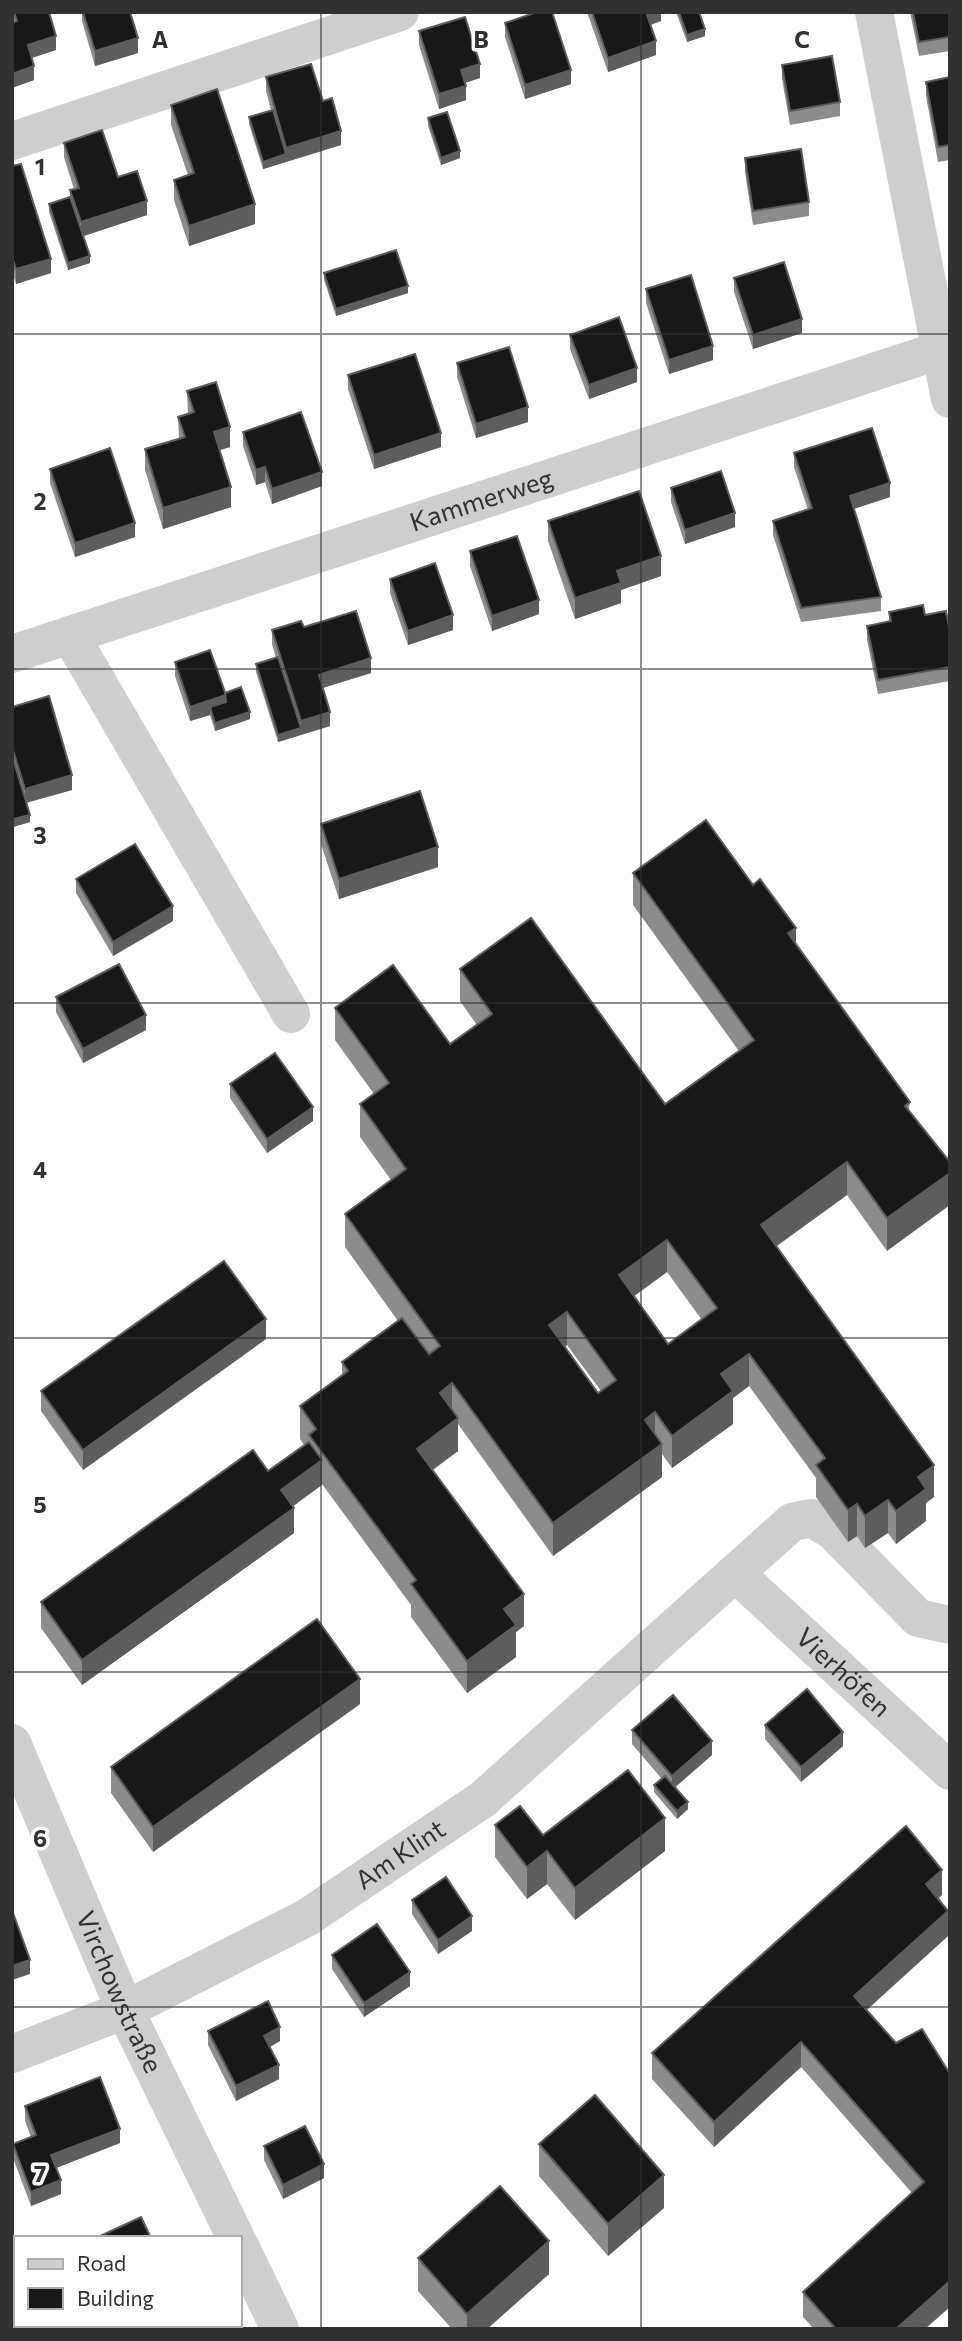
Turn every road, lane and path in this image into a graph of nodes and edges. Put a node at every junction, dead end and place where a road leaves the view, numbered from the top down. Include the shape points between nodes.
1 (400, 12) edge
2 (874, 12) edge
3 (12, 141) edge
4 (945, 348) edge
5 (950, 399) edge
6 (70, 635) junction
7 (12, 654) edge
8 (291, 1014) dead end
9 (735, 1573) junction
10 (950, 1625) edge
11 (12, 1743) edge
12 (950, 1771) edge
13 (125, 2010) junction
14 (12, 2054) edge
15 (235, 2236) edge
16 (242, 2250) edge
17 (280, 2329) edge

1 - 3 street
2 - 4 street
4 - 5 street
4 - 6 street, Kammerweg
6 - 7 street, Kammerweg
6 - 8 street
9 - 10 street, Am Klint via 792,1522 813,1518 833,1531 918,1618
9 - 12 street, Vierhöfen
9 - 13 street, Am Klint via 483,1799 308,1917
11 - 13 street, Virchowstraße
13 - 14 street, Am Klint
13 - 15 street, Virchowstraße
16 - 17 street

